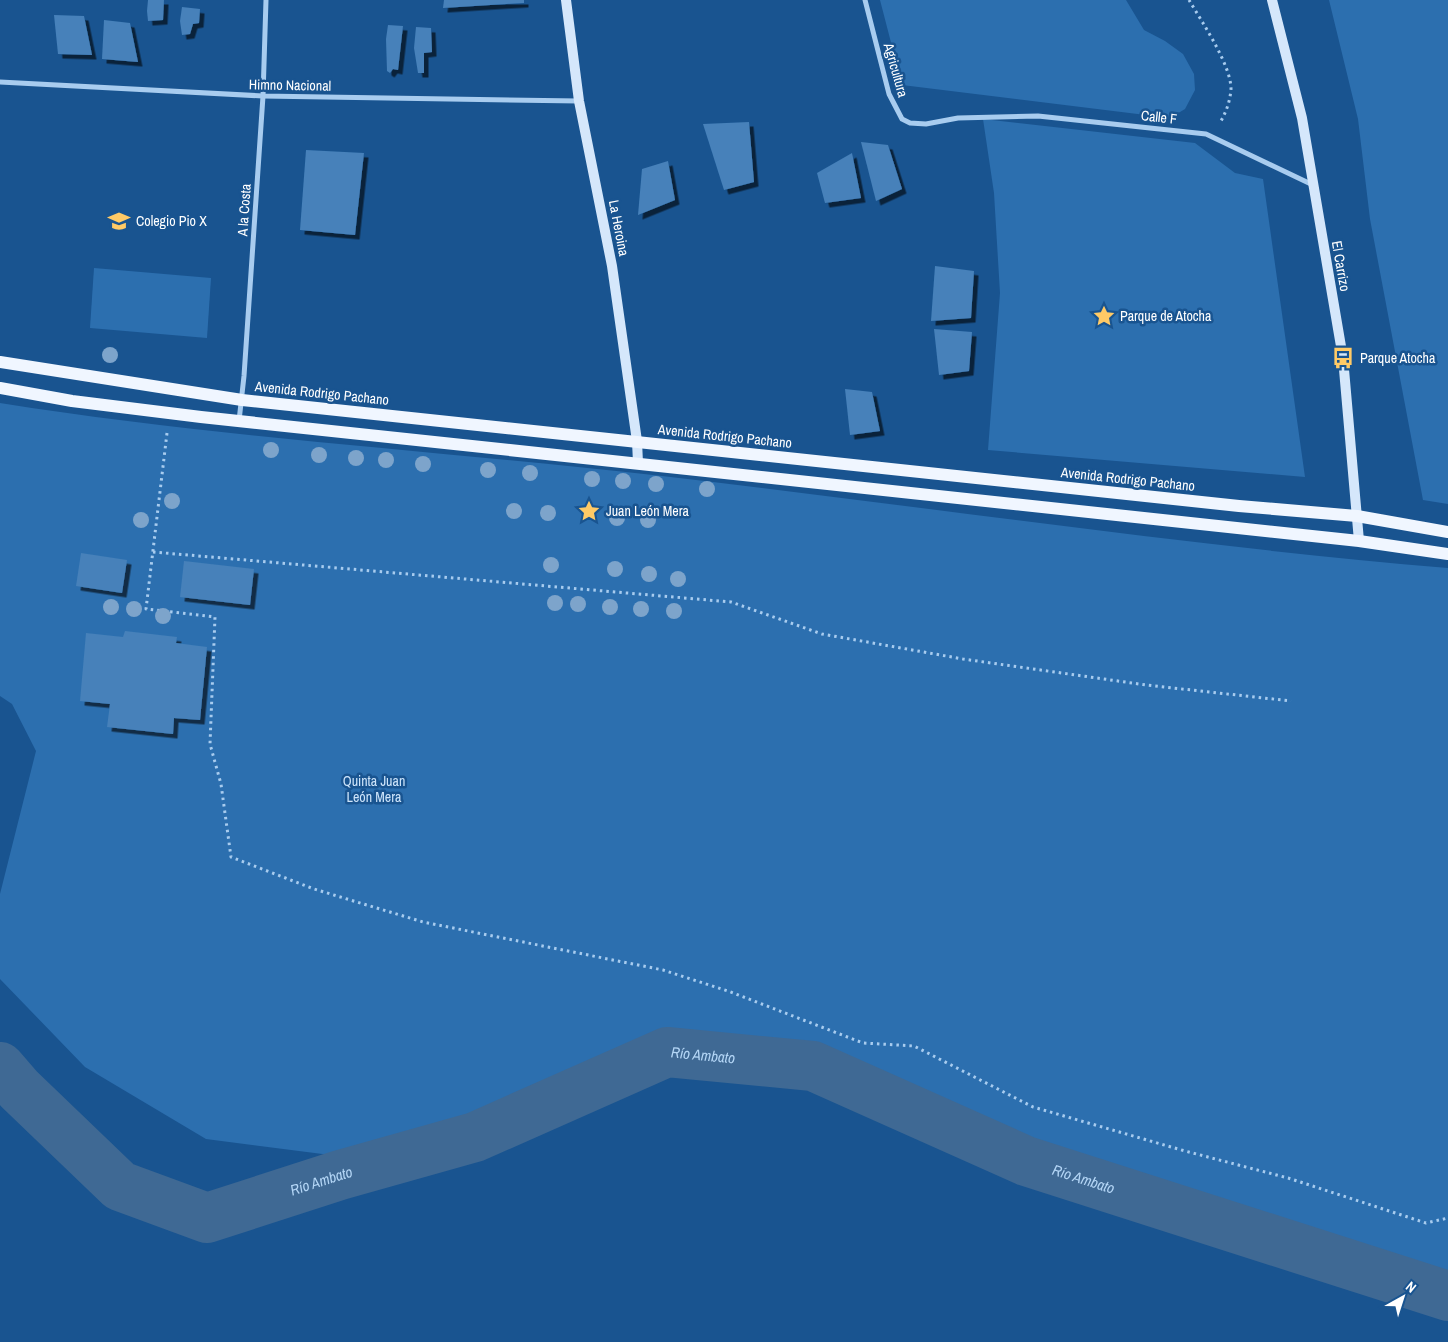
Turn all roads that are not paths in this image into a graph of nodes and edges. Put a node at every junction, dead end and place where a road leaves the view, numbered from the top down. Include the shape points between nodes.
1 (266, 0) edge
2 (566, 0) edge
3 (865, 0) edge
4 (1272, 0) edge
5 (0, 82) edge
6 (263, 96) junction
7 (579, 101) junction
8 (958, 118) joint
9 (1313, 185) junction
10 (0, 362) edge
11 (0, 388) edge
12 (242, 400) junction
13 (239, 422) junction
14 (637, 442) junction
15 (638, 463) junction
16 (1357, 516) junction
17 (1448, 532) edge
18 (1359, 541) junction
19 (1448, 554) edge

1 - 6 street, A la Costa
2 - 7 street, La Heroina
3 - 8 street, Agricultura via 889,94 902,119 926,124
4 - 9 street, El Carrizo via 1302,118
5 - 6 street, Himno Nacional
6 - 7 street, Himno Nacional
6 - 12 street, A la Costa
7 - 14 street, La Heroina via 612,266
8 - 9 street, Calle F via 1038,116 1206,134
9 - 16 street, El Carrizo via 1343,358
10 - 12 main road, Avenida Rodrigo Pachano
11 - 13 main road via 72,401
12 - 13 street, A la Costa
12 - 14 main road, Avenida Rodrigo Pachano
13 - 15 main road
14 - 15 street, La Heroina
14 - 16 main road, Avenida Rodrigo Pachano
15 - 18 main road
16 - 17 main road, Avenida Rodrigo Pachano
16 - 18 street, El Carrizo
18 - 19 main road

